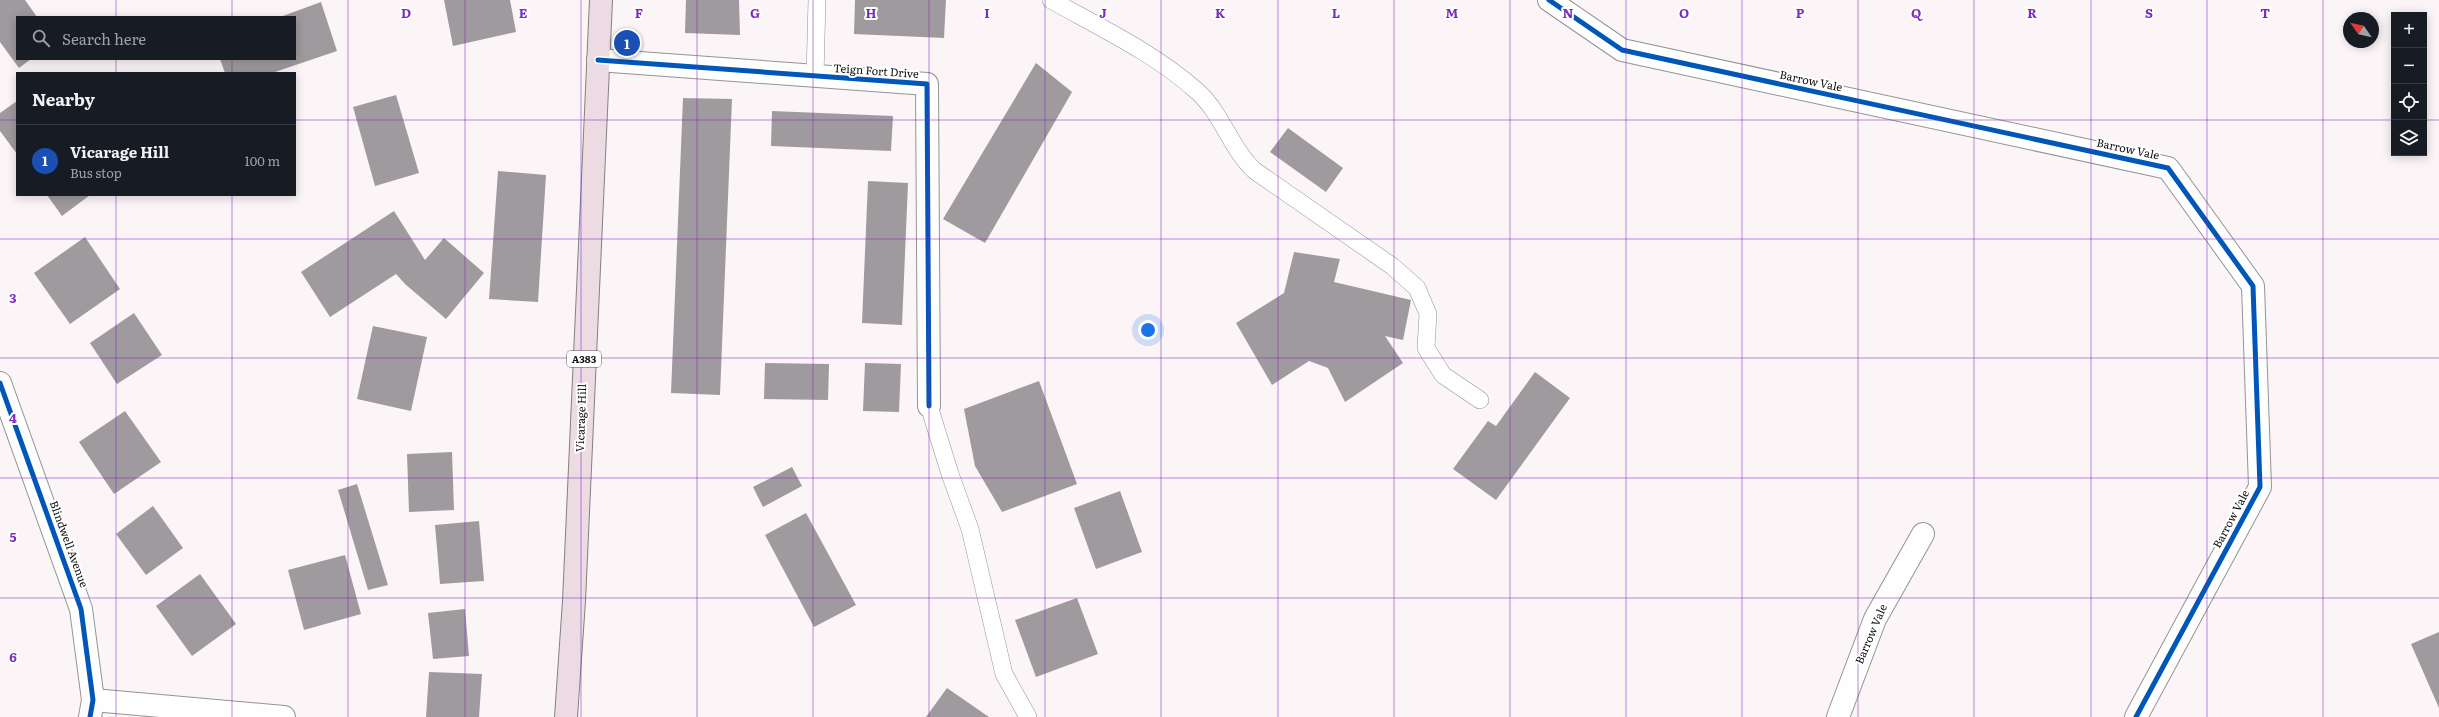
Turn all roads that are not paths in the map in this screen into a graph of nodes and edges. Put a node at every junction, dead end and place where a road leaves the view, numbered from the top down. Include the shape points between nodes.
1 (602, 0) edge
2 (817, 0) edge
3 (1051, 0) edge
4 (1549, 0) edge
5 (598, 60) junction
6 (815, 76) junction
7 (0, 383) edge
8 (1480, 400) dead end
9 (929, 406) joint
10 (1923, 534) dead end
11 (91, 708) edge
12 (284, 717) edge
13 (566, 717) edge
14 (1028, 717) edge
15 (1838, 717) edge
16 (2136, 717) edge

1 - 5 main road, Vicarage Hill / A383
2 - 6 lane
3 - 8 lane via 1146,54 1198,93 1209,105 1244,160 1255,171 1392,266 1417,288 1428,314 1426,348 1443,375
4 - 16 street, Barrow Vale via 1622,50 2168,168 2253,286 2260,487
5 - 6 street, Teign Fort Drive
5 - 13 main road, Vicarage Hill / A383 via 574,601
6 - 9 street, Teign Fort Drive via 927,84
7 - 11 street, Blindwell Avenue via 81,609
9 - 14 lane via 970,529 988,596 993,633 1004,674
10 - 15 street, Barrow Vale via 1875,619
11 - 12 street

